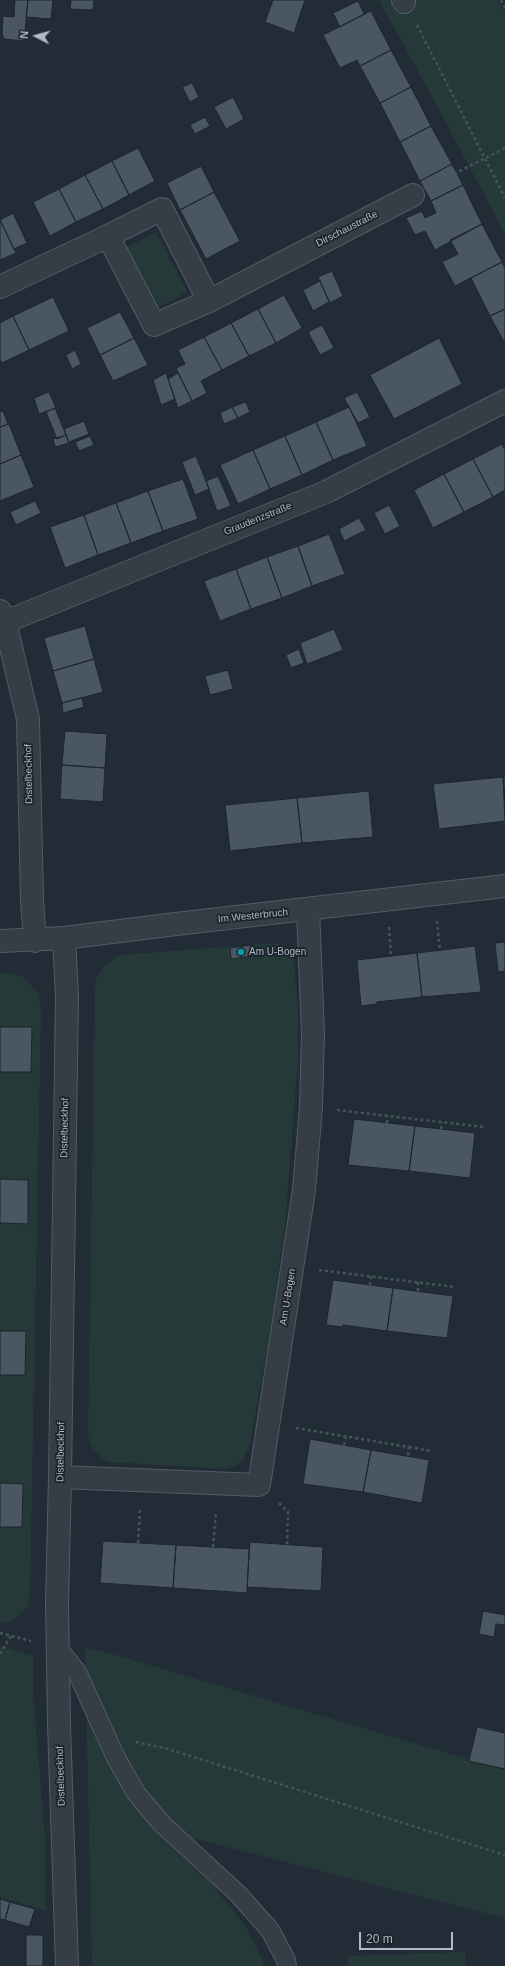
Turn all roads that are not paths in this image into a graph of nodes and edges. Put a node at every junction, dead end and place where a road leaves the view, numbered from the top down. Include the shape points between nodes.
1 (413, 195) road end
2 (108, 236) junction
3 (0, 287) edge
4 (209, 301) junction
5 (505, 400) edge
6 (2, 616) edge
7 (505, 886) edge
8 (308, 910) junction
9 (64, 938) junction
10 (0, 941) edge
11 (35, 941) junction
12 (60, 1478) junction
13 (57, 1647) junction
14 (67, 1966) edge
15 (287, 1966) edge

1 - 4 street, Dirschaustraße
2 - 3 street
2 - 4 street, Dirschaustraße via 154,325
2 - 4 street via 162,209
5 - 6 street, Graudenzstraße via 326,492
6 - 11 street, Distelbeckhof via 28,719
7 - 8 street, Im Westerbruch
8 - 9 street, Im Westerbruch
8 - 12 street, Am U-Bogen via 313,1033 311,1106 304,1190 260,1485
9 - 11 street, Im Westerbruch
9 - 12 street, Distelbeckhof via 67,996
10 - 11 street, Im Westerbruch
12 - 13 street, Distelbeckhof
13 - 14 street, Distelbeckhof
13 - 15 lane via 77,1672 106,1736 136,1792 161,1823 238,1894 270,1930

